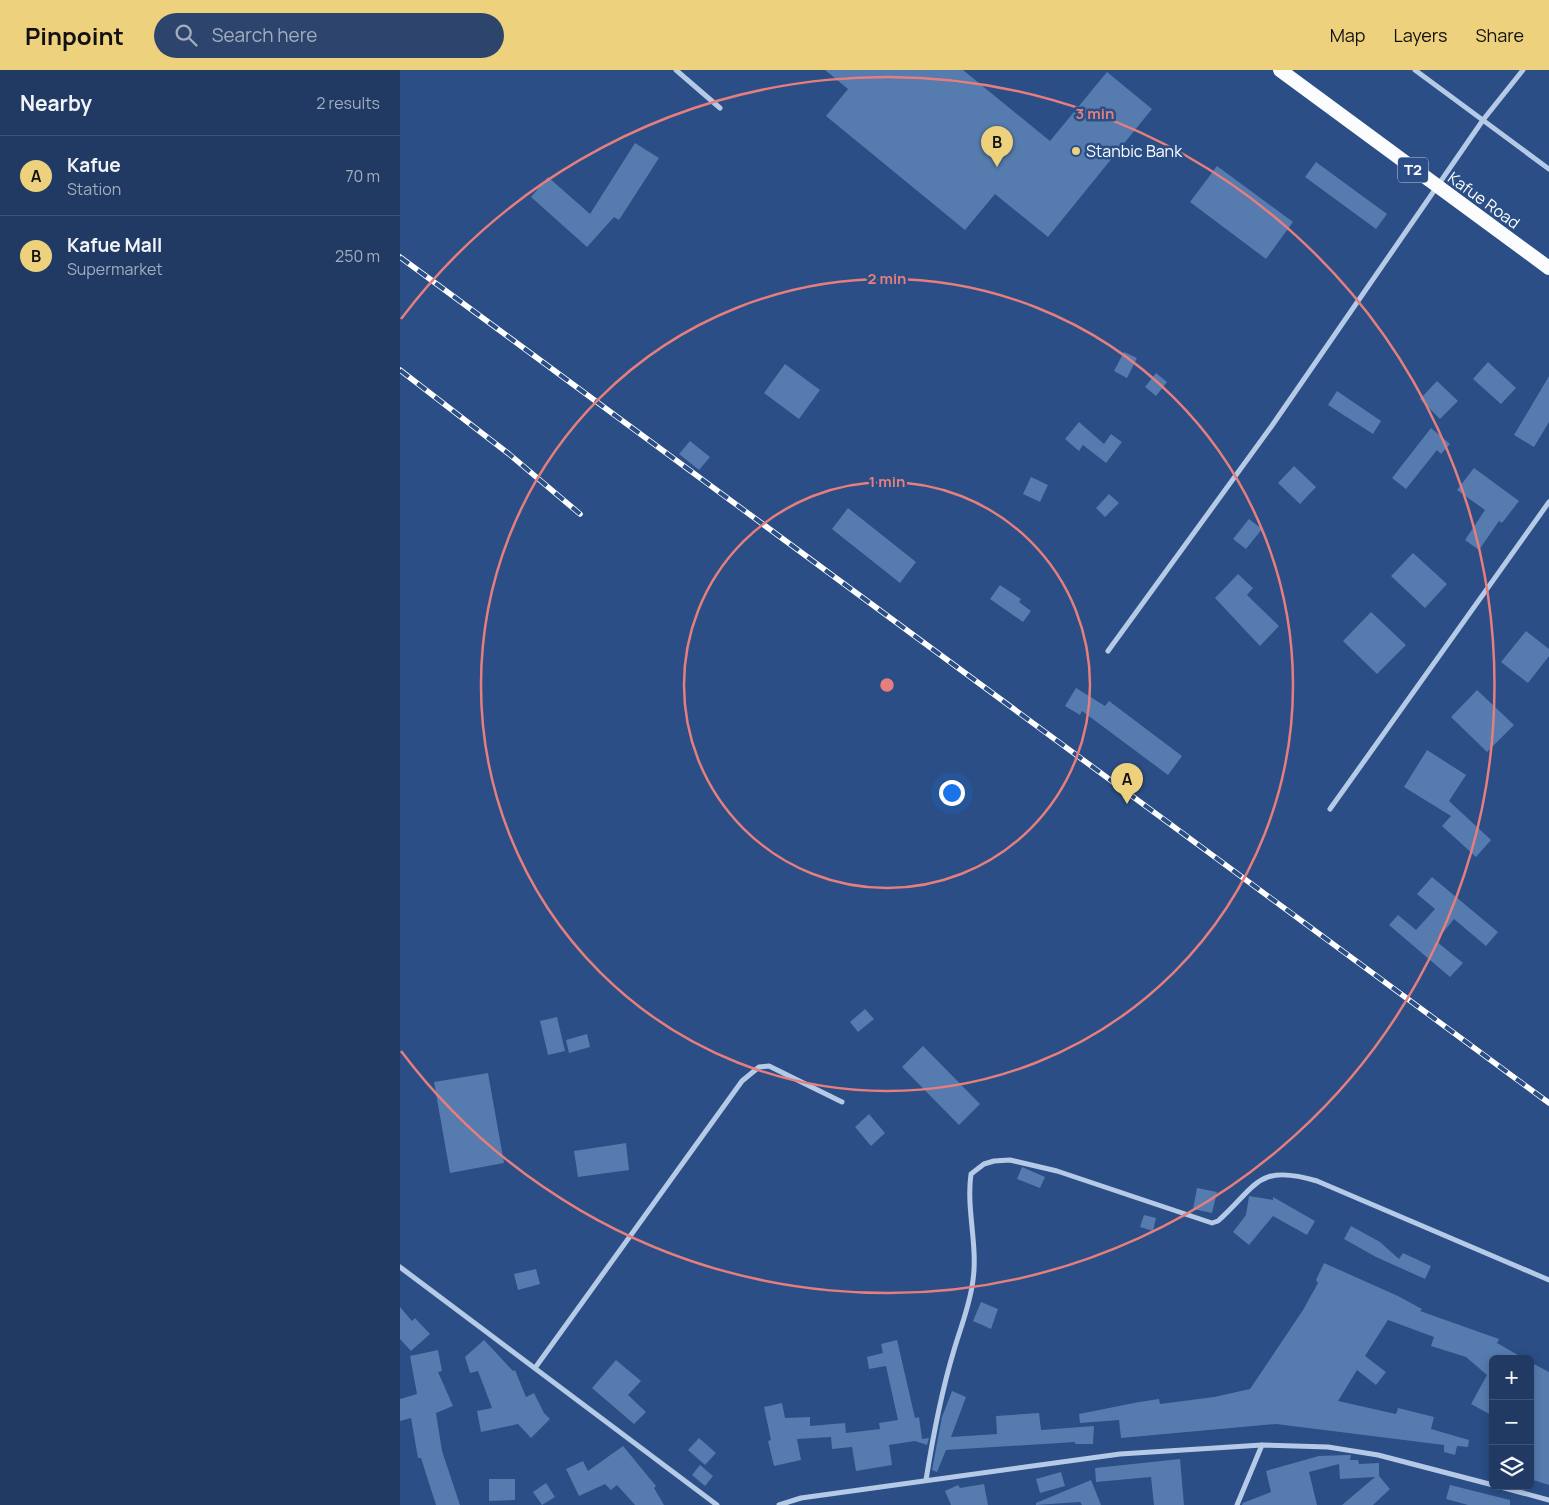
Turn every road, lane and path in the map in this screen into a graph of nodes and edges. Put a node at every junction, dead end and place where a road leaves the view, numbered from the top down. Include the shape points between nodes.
1 (676, 70) edge
2 (1280, 70) edge
3 (1415, 70) edge
4 (1523, 70) edge
5 (720, 108) dead end
6 (1483, 120) junction
7 (1549, 169) edge
8 (1436, 187) junction
9 (1549, 268) edge
10 (1549, 502) edge
11 (1108, 651) dead end
12 (1330, 809) dead end
13 (842, 1102) dead end
14 (400, 1267) edge
15 (1549, 1280) edge
16 (535, 1368) junction
17 (1262, 1445) junction
18 (926, 1480) junction
19 (1489, 1484) edge
20 (1512, 1490) edge
21 (1549, 1500) edge
22 (717, 1505) edge
23 (778, 1505) edge
24 (1237, 1505) edge

1 - 5 street
2 - 8 highway, Kafue Road / T2
3 - 6 street
4 - 6 street
6 - 7 street
6 - 8 street
8 - 9 highway, Kafue Road / T2
8 - 11 street via 1271,427
10 - 12 street
13 - 16 street via 769,1066 759,1067 742,1081
14 - 16 street
15 - 18 street via 1317,1180 1300,1176 1289,1174 1264,1178 1252,1185 1218,1221 1212,1223 1057,1170 1010,1160 984,1164 971,1174 969,1191 974,1280 936,1415
16 - 22 street
17 - 18 street via 1120,1454
17 - 19 street via 1328,1448 1378,1455
17 - 24 street
18 - 23 street via 801,1498
20 - 21 street

